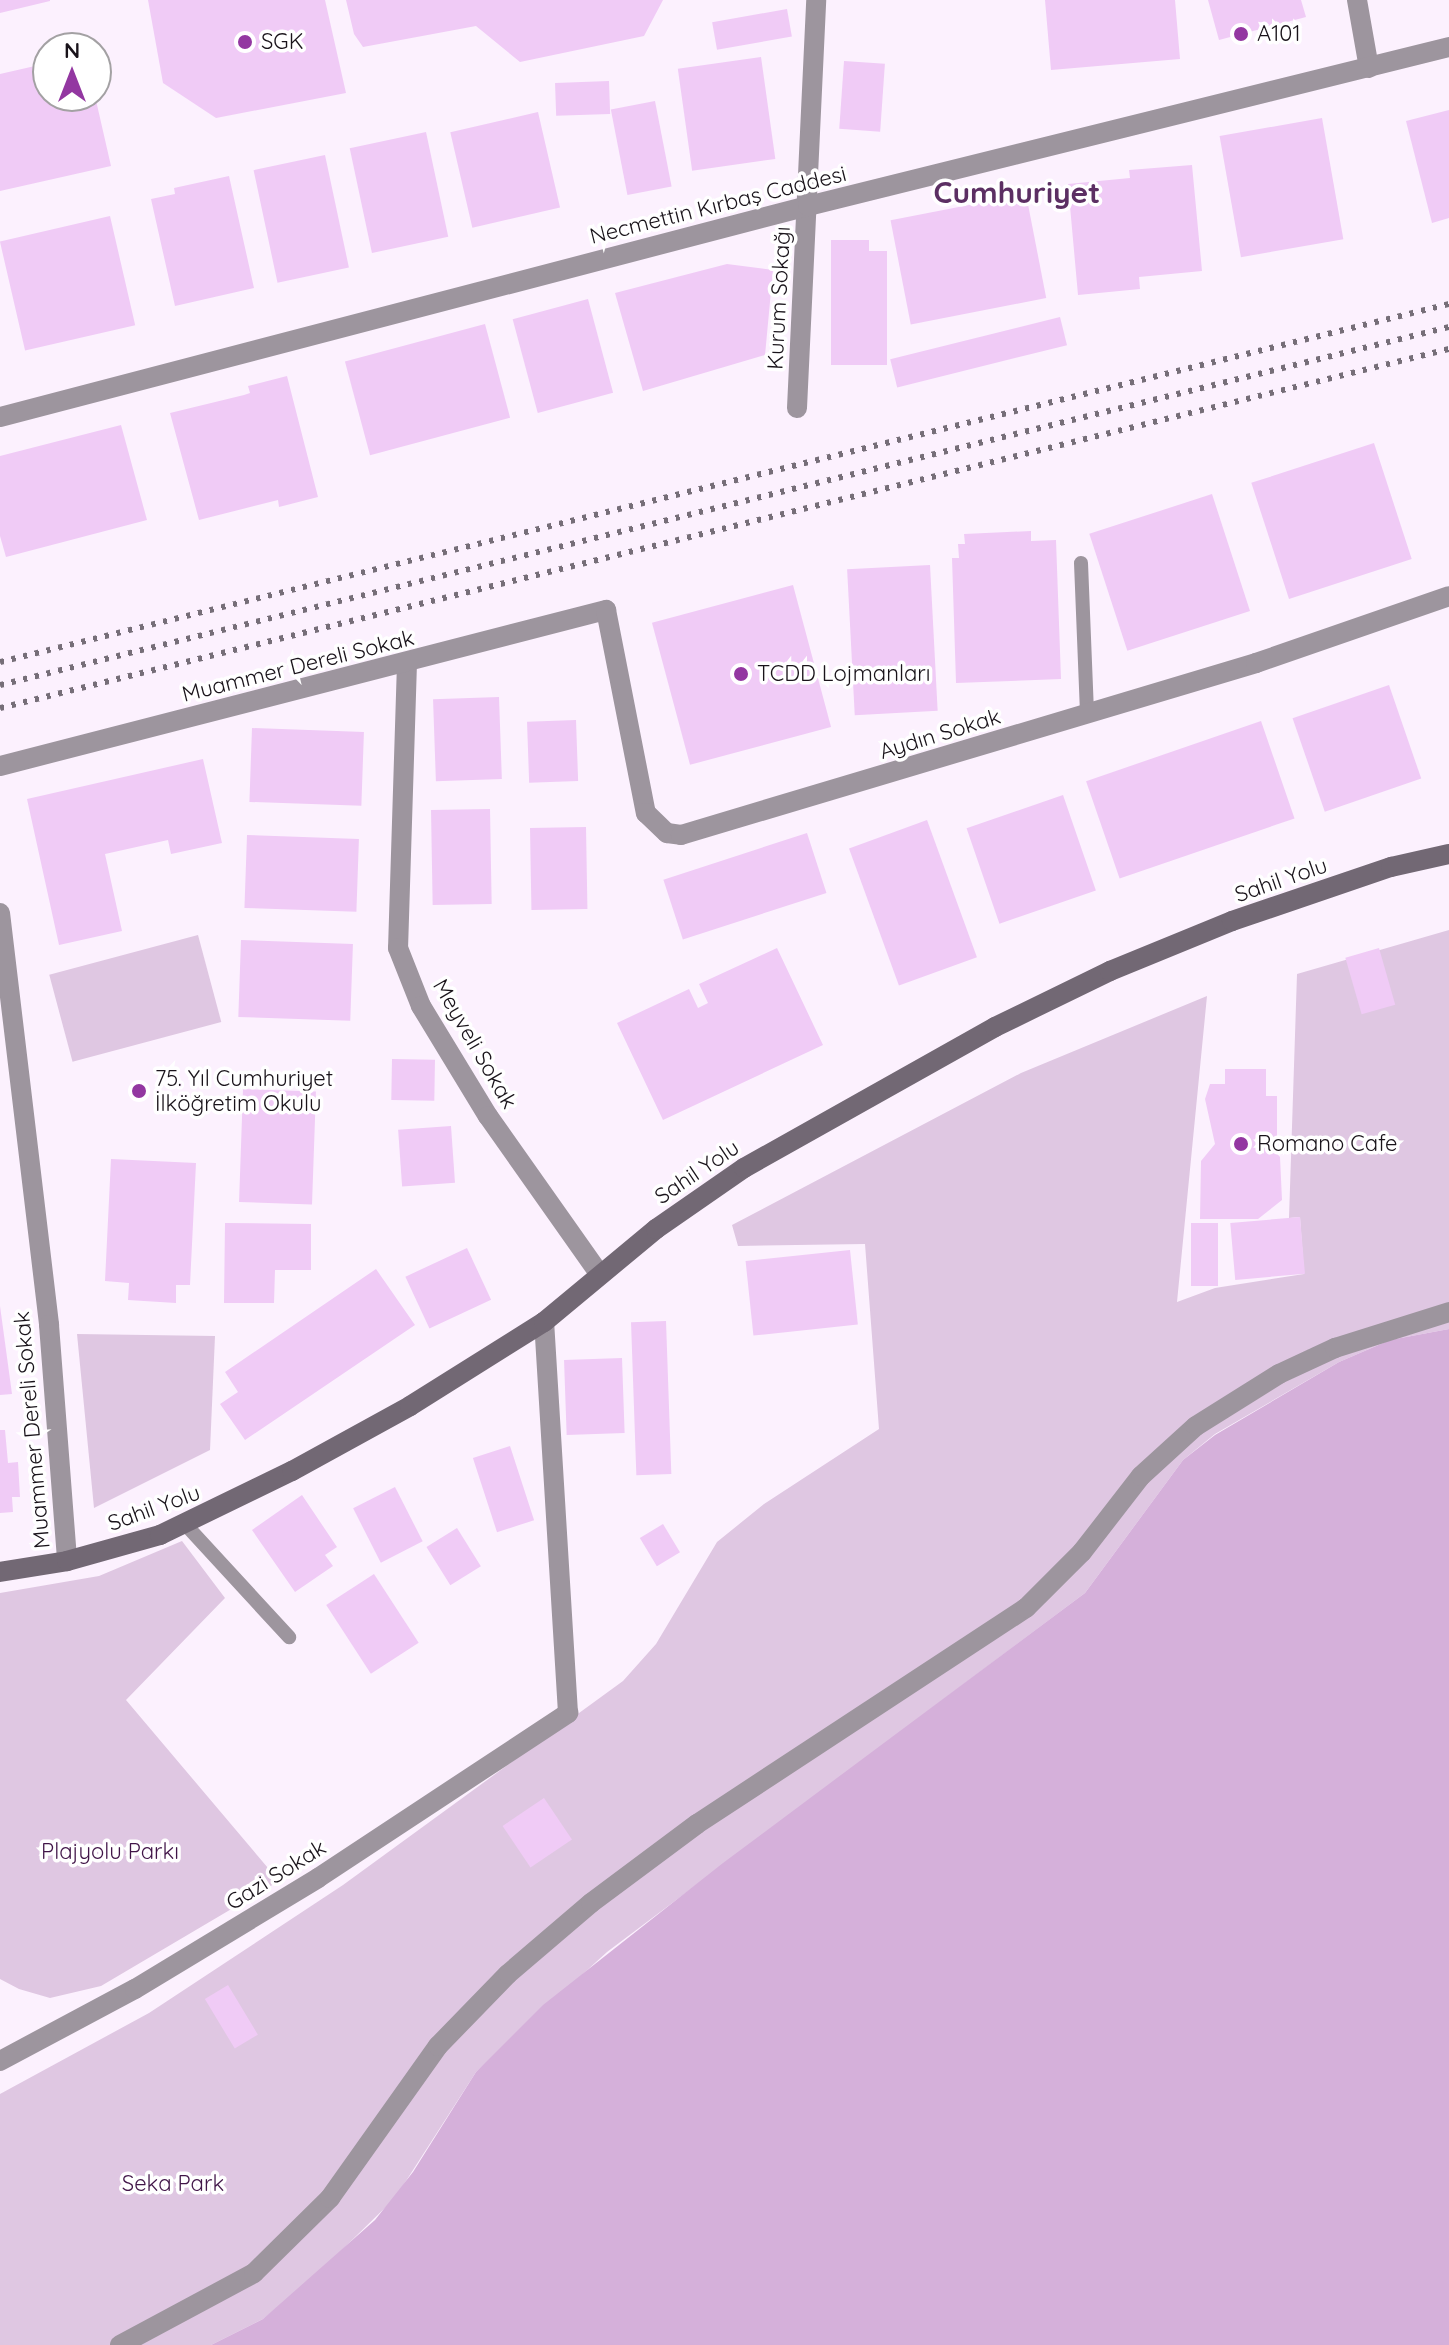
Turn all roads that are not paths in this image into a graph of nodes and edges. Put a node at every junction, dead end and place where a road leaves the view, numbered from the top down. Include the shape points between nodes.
1 (816, 0) edge
2 (1357, 0) edge
3 (1449, 47) edge
4 (1369, 68) junction
5 (808, 206) junction
6 (797, 408) dead end
7 (0, 417) edge
8 (1081, 563) dead end
9 (1449, 596) edge
10 (606, 610) joint
11 (407, 663) junction
12 (1087, 714) junction
13 (0, 766) edge
14 (1449, 854) edge
15 (0, 913) edge
16 (600, 1275) junction
17 (1449, 1312) edge
18 (544, 1322) junction
19 (185, 1524) junction
20 (67, 1561) junction
21 (0, 1572) edge
22 (289, 1637) dead end
23 (2, 2052) edge
24 (120, 2345) edge

1 - 5 street, Kurum Sokağı
2 - 4 street
3 - 4 street, Necmettin Kırbaş Caddesi
4 - 5 street, Necmettin Kırbaş Caddesi
5 - 6 street, Kurum Sokağı
5 - 7 street, Necmettin Kırbaş Caddesi
8 - 12 lane
9 - 12 street, Aydın Sokak
10 - 11 street, Muammer Dereli Sokak
10 - 12 street, Aydın Sokak via 646,813 667,833 711,828
11 - 13 street, Muammer Dereli Sokak
11 - 16 street, Meyveli Sokak via 398,948 421,1006 481,1104
14 - 16 main road, Sahil Yolu via 1391,867 1232,921 1110,971 995,1027 744,1168
15 - 20 street, Muammer Dereli Sokak via 49,1325
16 - 18 main road, Sahil Yolu
17 - 24 street via 1335,1348 1279,1374 1196,1426 1141,1476 1082,1552 1026,1608 697,1824 591,1903 508,1974 438,2046 330,2198 254,2273
18 - 19 main road, Sahil Yolu via 410,1406
18 - 23 street, Gazi Sokak via 568,1713 318,1878 135,1989
19 - 20 main road, Sahil Yolu
19 - 22 lane
20 - 21 main road, Sahil Yolu

